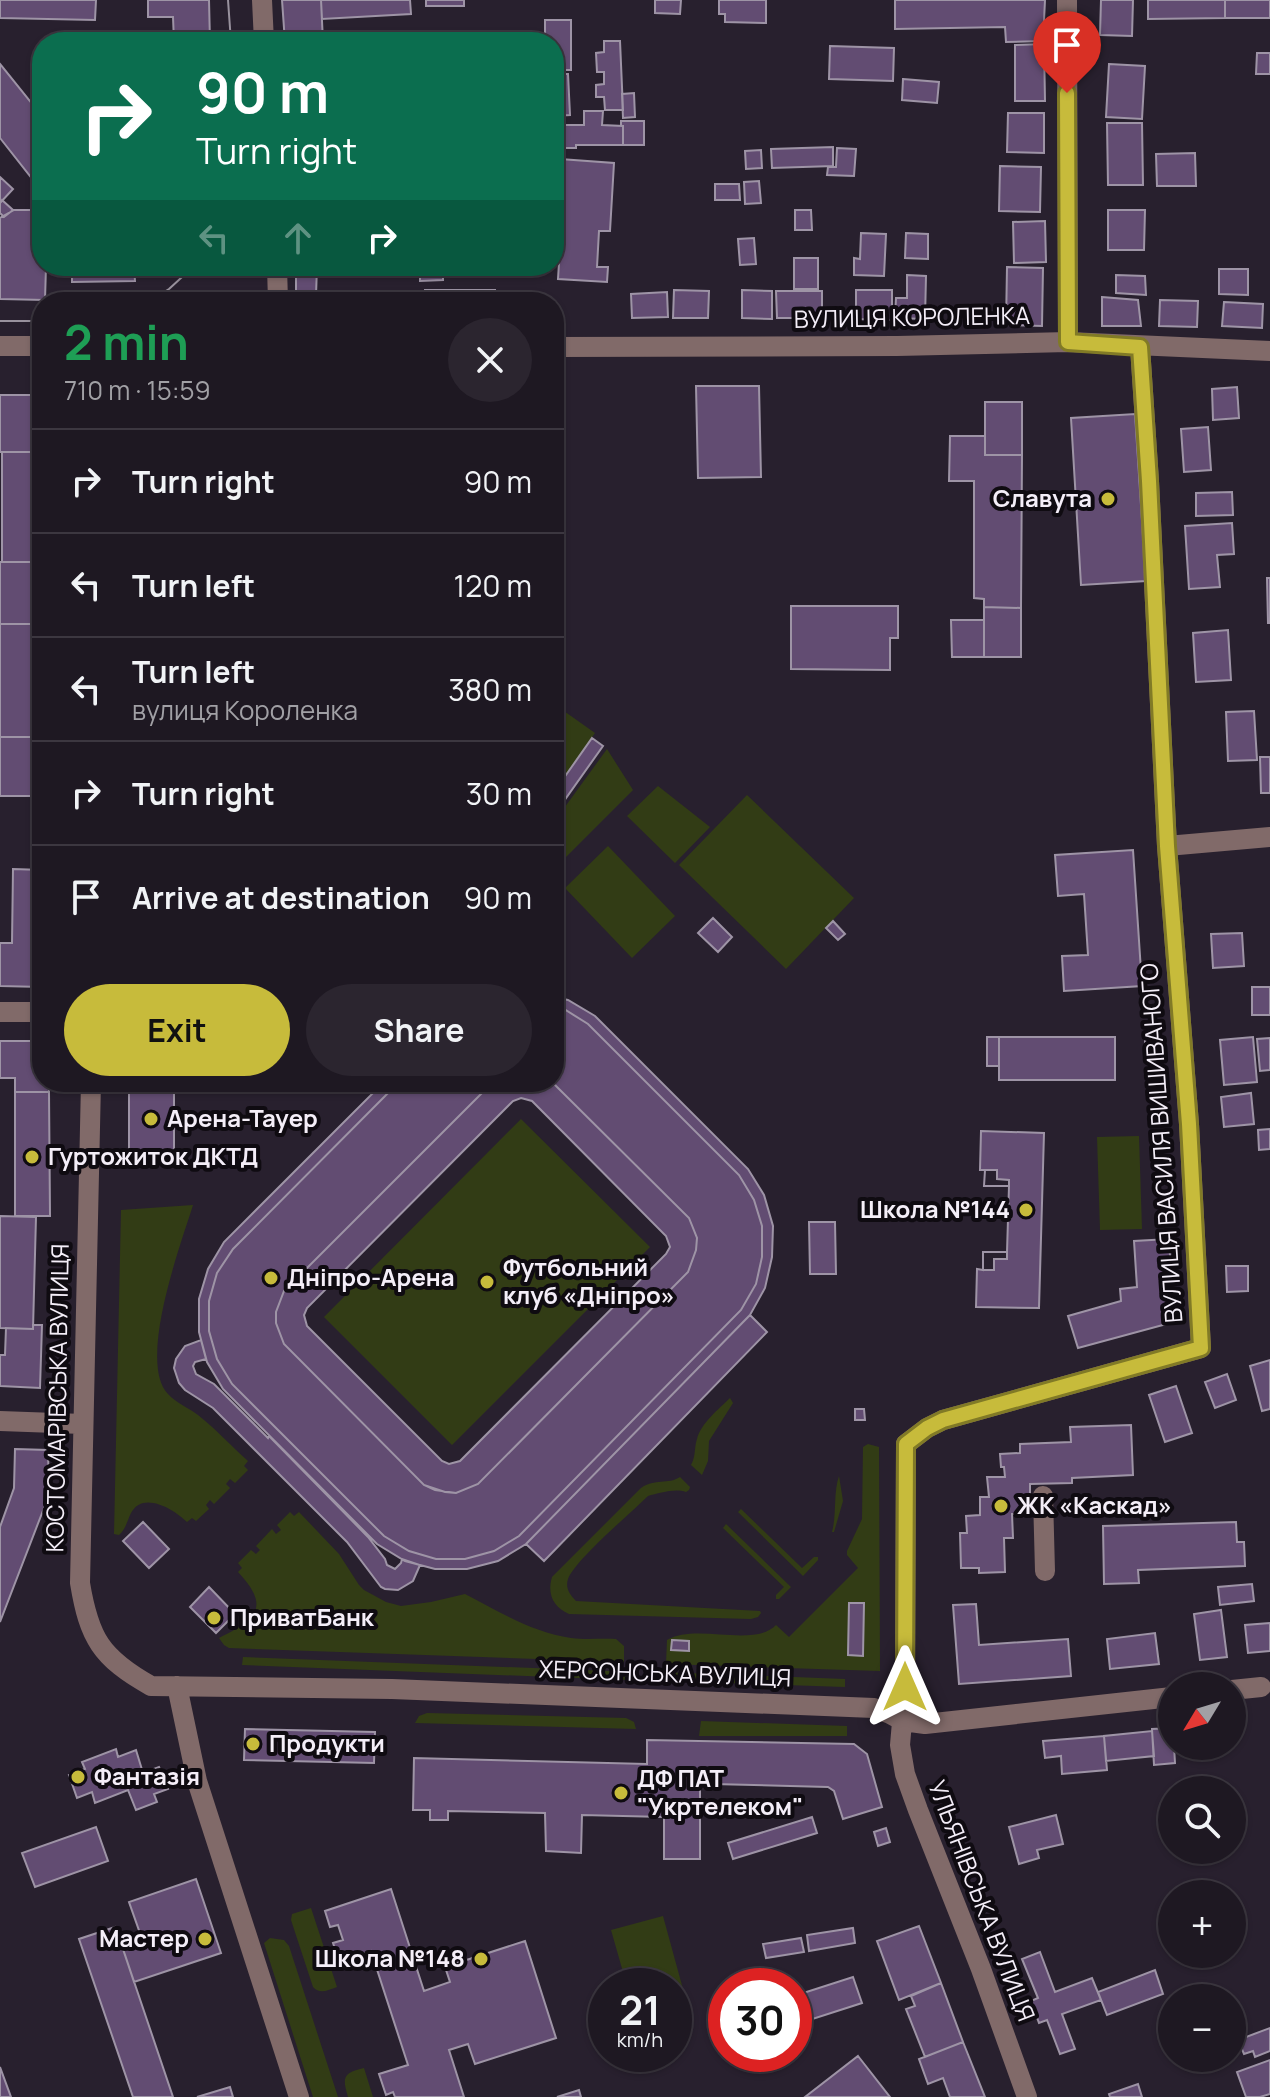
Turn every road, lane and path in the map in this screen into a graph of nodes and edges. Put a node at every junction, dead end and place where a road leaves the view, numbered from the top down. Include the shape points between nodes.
1 (262, 0) edge
2 (1067, 0) edge
3 (264, 32) edge
4 (1068, 342) junction
5 (0, 346) edge
6 (32, 346) edge
7 (564, 347) edge
8 (1140, 347) junction
9 (1270, 351) edge
10 (1270, 837) edge
11 (1167, 846) junction
12 (0, 1012) edge
13 (32, 1012) edge
14 (91, 1092) edge
15 (0, 1421) edge
16 (83, 1424) junction
17 (1043, 1496) dead end
18 (1045, 1571) dead end
19 (151, 1686) joint
20 (177, 1686) junction
21 (1261, 1687) dead end
22 (1246, 1689) edge
23 (1158, 1699) edge
24 (903, 1721) junction
25 (299, 2097) edge
26 (1027, 2097) edge

1 - 3 street
2 - 4 street
4 - 7 street, ВУЛИЦЯ КОРОЛЕНКА
4 - 8 street, ВУЛИЦЯ КОРОЛЕНКА
5 - 6 street
8 - 9 street, ВУЛИЦЯ КОРОЛЕНКА
8 - 11 street, ВУЛИЦЯ ВАСИЛЯ ВИШИВАНОГО
10 - 11 street
11 - 24 street, ВУЛИЦЯ ВАСИЛЯ ВИШИВАНОГО via 1201,1348 943,1420 906,1444
12 - 13 street
14 - 16 street, КОСТОМАРІВСЬКА ВУЛИЦЯ
15 - 16 street
16 - 19 street, КОСТОМАРІВСЬКА ВУЛИЦЯ via 80,1583 85,1613 110,1659
17 - 18 street
19 - 20 street, ХЕРСОНСЬКА ВУЛИЦЯ
20 - 24 street, ХЕРСОНСЬКА ВУЛИЦЯ via 874,1708
20 - 25 street via 197,1781
21 - 22 street
23 - 24 street, ХЕРСОНСЬКА ВУЛИЦЯ via 925,1724
24 - 26 street, УЛЬЯНІВСЬКА ВУЛИЦЯ via 905,1774

